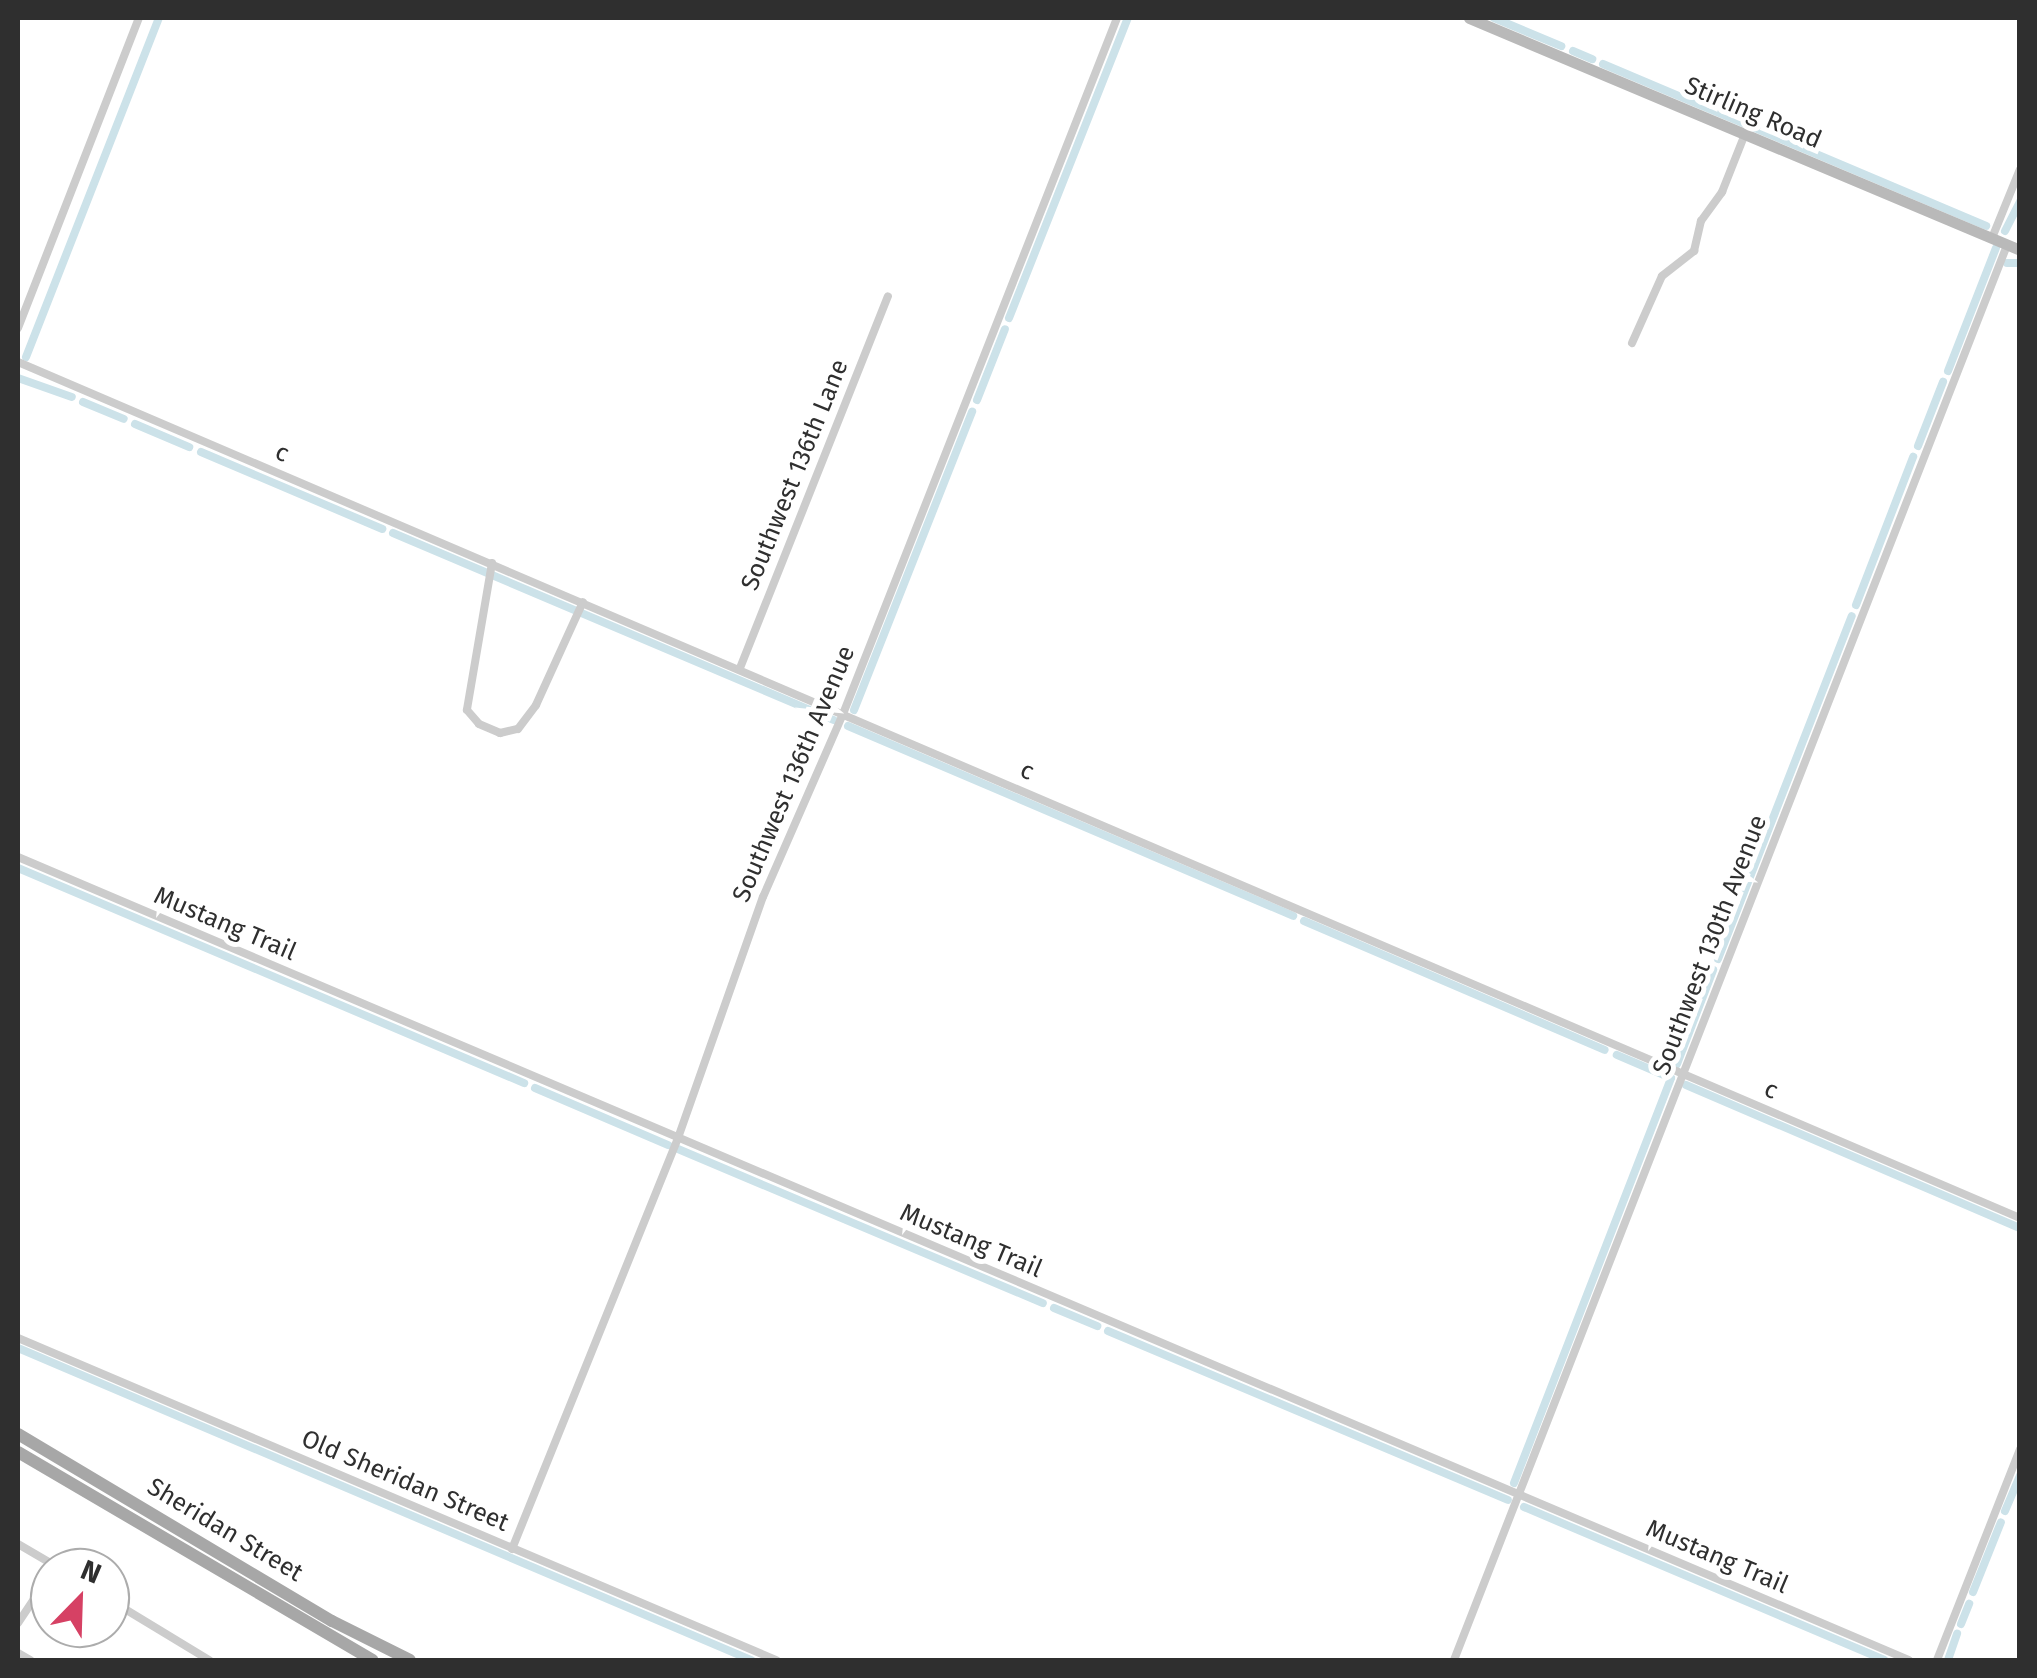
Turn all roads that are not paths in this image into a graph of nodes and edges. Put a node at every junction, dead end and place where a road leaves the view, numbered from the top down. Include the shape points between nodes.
1 (140, 18) edge
2 (1118, 18) edge
3 (1470, 18) edge
4 (1744, 134) junction
5 (2020, 169) edge
6 (1992, 238) junction
7 (2013, 247) edge
8 (888, 296) dead end
9 (18, 328) edge
10 (1632, 343) dead end
11 (18, 362) edge
12 (492, 566) junction
13 (579, 610) junction
14 (740, 668) junction
15 (843, 714) junction
16 (18, 857) edge
17 (1682, 1074) junction
18 (678, 1138) junction
19 (2020, 1218) edge
20 (18, 1338) edge
21 (18, 1434) edge
22 (2020, 1449) edge
23 (18, 1452) edge
24 (1520, 1494) junction
25 (512, 1548) junction
26 (130, 1612) edge
27 (18, 1653) edge
28 (30, 1660) edge
29 (209, 1660) edge
30 (373, 1660) edge
31 (410, 1660) edge
32 (776, 1660) edge
33 (1454, 1660) edge
34 (1909, 1660) edge
35 (1937, 1660) edge

1 - 9 street
2 - 15 street, Southwest 136th Avenue
3 - 4 street, Stirling Road
4 - 6 street, Stirling Road
4 - 10 street via 1722,192 1701,221 1694,251 1662,276
5 - 6 street
6 - 7 street, Stirling Road
7 - 17 street, Southwest 130th Avenue
8 - 14 street, Southwest 136th Lane
11 - 12 street, c
12 - 13 street, c
12 - 13 street via 468,685 468,710 478,724 500,734 518,729 536,705
13 - 14 street, c
14 - 15 street, c
15 - 17 street, c
15 - 18 street, Southwest 136th Avenue via 762,897
16 - 18 street, Mustang Trail
17 - 19 street, c
17 - 24 street, Southwest 130th Avenue
18 - 24 street, Mustang Trail
18 - 25 street, Southwest 136th Avenue
20 - 25 street, Old Sheridan Street
21 - 31 main road, Sheridan Street via 332,1621
22 - 35 street
23 - 30 main road, Sheridan Street
24 - 33 street, Southwest 130th Avenue
24 - 34 street, Mustang Trail
25 - 32 street, Old Sheridan Street
26 - 29 street
27 - 28 street

